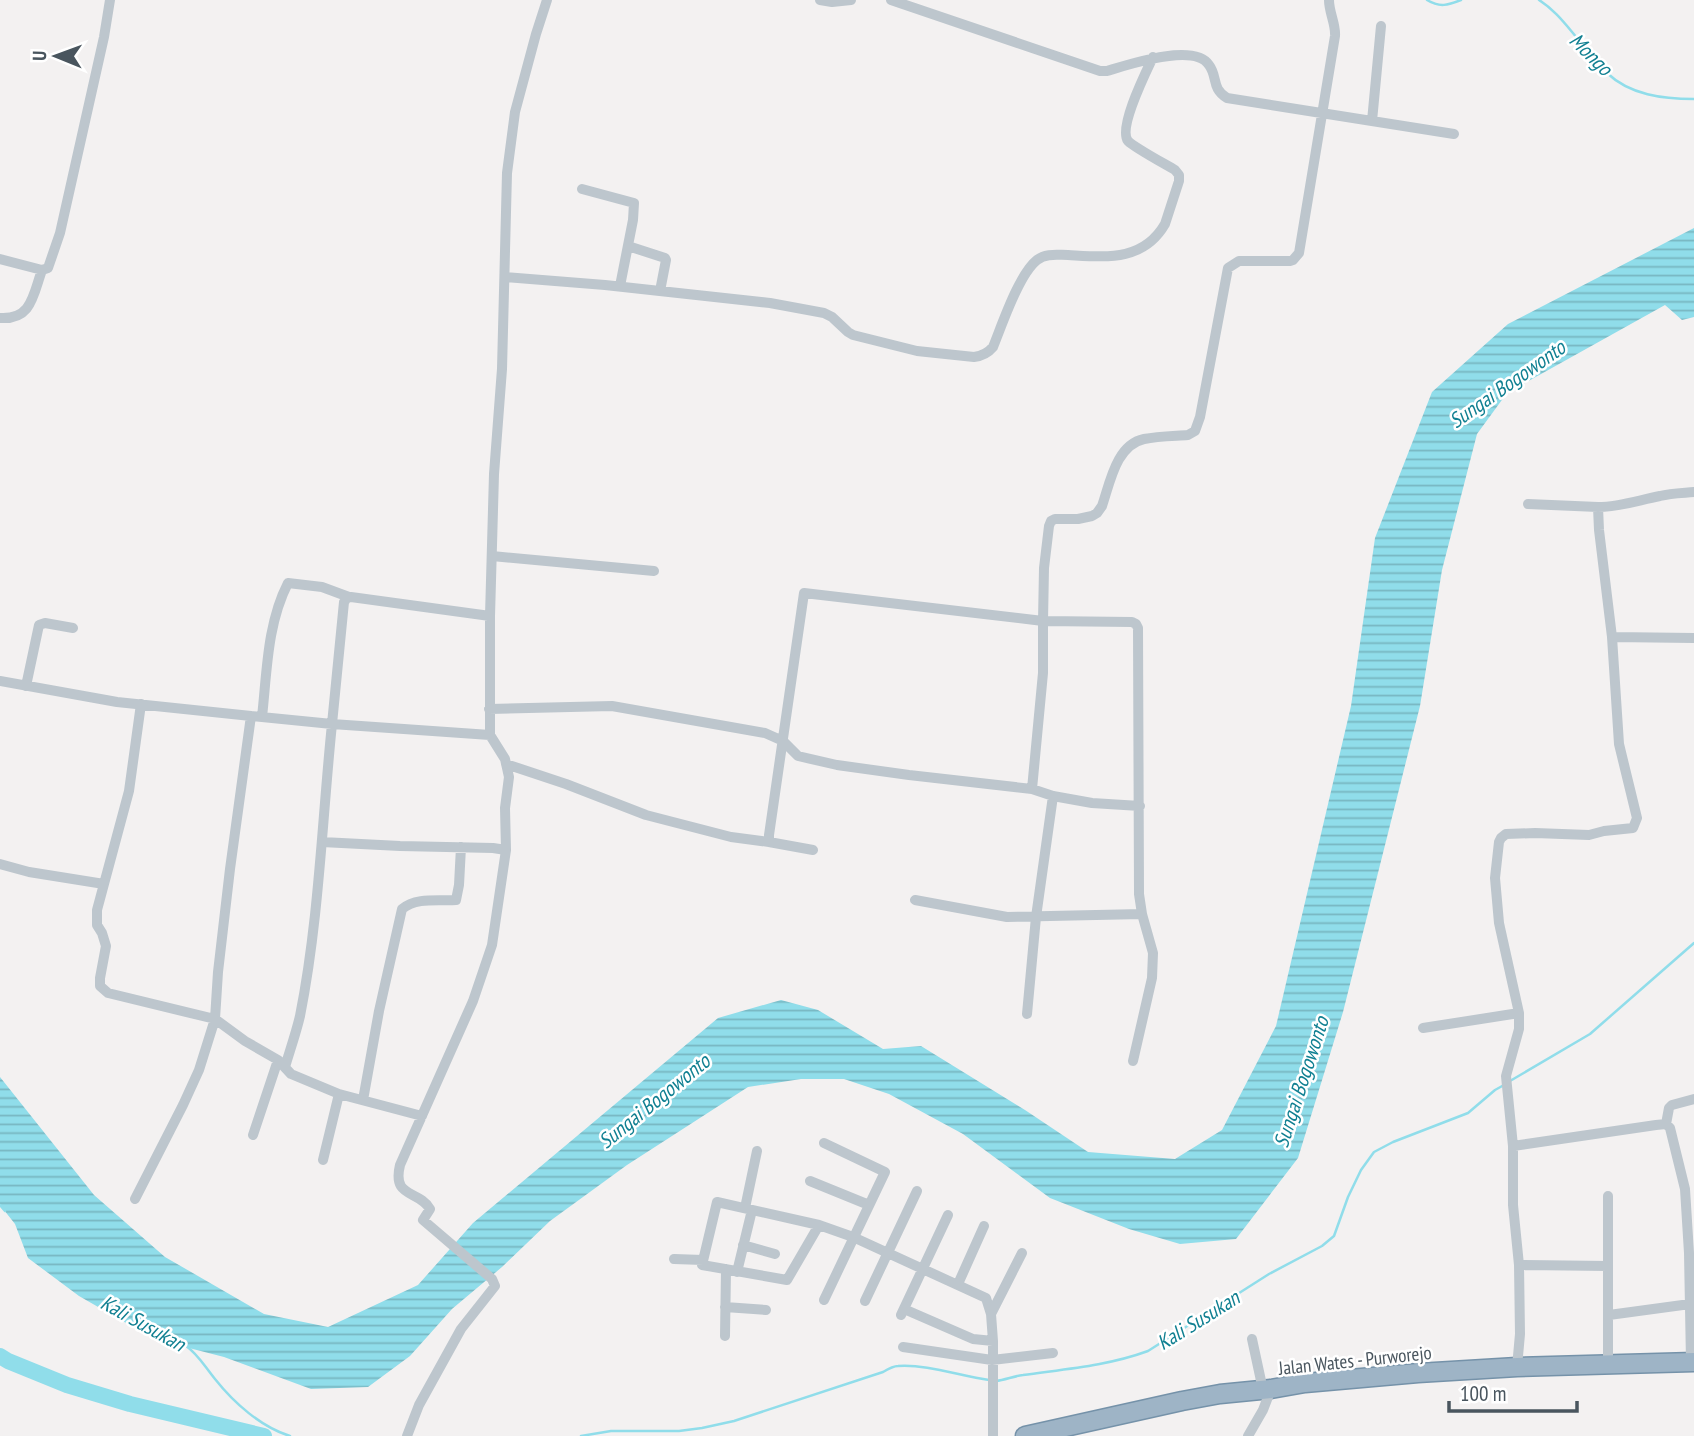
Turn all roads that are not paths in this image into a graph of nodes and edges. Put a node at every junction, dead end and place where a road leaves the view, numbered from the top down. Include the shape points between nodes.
1 (110, 0) edge
2 (547, 0) edge
3 (820, 0) edge
4 (852, 0) edge
5 (891, 0) edge
6 (1329, 0) edge
7 (1381, 26) dead end
8 (1153, 57) junction
9 (1322, 114) junction
10 (1372, 121) junction
11 (1454, 134) dead end
12 (582, 189) dead end
13 (628, 246) junction
14 (0, 259) edge
15 (42, 270) junction
16 (506, 277) junction
17 (620, 286) junction
18 (660, 290) junction
19 (0, 318) edge
20 (1694, 492) edge
21 (1528, 504) dead end
22 (1598, 507) junction
23 (492, 556) junction
24 (654, 571) dead end
25 (349, 597) junction
26 (490, 616) junction
27 (1043, 621) junction
28 (73, 628) dead end
29 (1612, 637) junction
30 (1694, 638) edge
31 (0, 681) edge
32 (26, 686) junction
33 (141, 704) junction
34 (489, 709) junction
35 (257, 717) junction
36 (332, 724) junction
37 (490, 735) junction
38 (783, 741) junction
39 (506, 764) junction
40 (1031, 789) junction
41 (1053, 796) junction
42 (1140, 806) junction
43 (322, 842) junction
44 (769, 842) junction
45 (461, 847) junction
46 (506, 850) junction
47 (813, 850) dead end
48 (0, 864) edge
49 (104, 884) junction
50 (915, 900) dead end
51 (1142, 914) junction
52 (1036, 916) junction
53 (1519, 1013) junction
54 (1027, 1014) dead end
55 (215, 1019) junction
56 (1423, 1028) dead end
57 (1133, 1061) dead end
58 (282, 1064) junction
59 (339, 1094) junction
60 (1694, 1099) edge
61 (363, 1100) junction
62 (422, 1116) junction
63 (1666, 1124) junction
64 (253, 1135) dead end
65 (824, 1143) dead end
66 (1513, 1146) junction
67 (757, 1151) dead end
68 (323, 1160) dead end
69 (810, 1181) dead end
70 (917, 1191) dead end
71 (1608, 1196) dead end
72 (135, 1199) dead end
73 (869, 1205) junction
74 (748, 1209) junction
75 (948, 1215) dead end
76 (819, 1225) junction
77 (984, 1226) dead end
78 (853, 1237) junction
79 (743, 1245) junction
80 (887, 1253) junction
81 (1022, 1253) dead end
82 (1691, 1253) edge
83 (775, 1254) dead end
84 (674, 1259) dead end
85 (704, 1260) junction
86 (1519, 1265) junction
87 (1608, 1266) junction
88 (731, 1270) junction
89 (922, 1270) junction
90 (958, 1284) junction
91 (824, 1300) dead end
92 (865, 1301) dead end
93 (1690, 1304) junction
94 (725, 1307) junction
95 (766, 1310) dead end
96 (991, 1314) junction
97 (1609, 1315) junction
98 (725, 1336) dead end
99 (1252, 1339) dead end
100 (993, 1341) junction
101 (903, 1347) dead end
102 (1053, 1353) dead end
103 (992, 1360) junction
104 (1692, 1362) edge
105 (1608, 1365) junction
106 (1517, 1367) junction
107 (1267, 1390) junction
108 (407, 1436) edge
109 (993, 1436) edge
110 (1025, 1436) edge
111 (1248, 1436) edge

1 - 15 street via 61,233 48,268
2 - 16 street via 511,136
3 - 4 street
5 - 8 street via 1100,71
6 - 9 street via 1335,36
7 - 10 street
8 - 9 street via 1190,56 1206,61 1218,90 1227,97
8 - 18 street via 1125,133 1129,142 1179,175 1165,224 1145,245 1128,253 1113,257 1052,254 1037,260 1026,273 993,347 980,356 917,351 853,335 824,313
9 - 10 street
9 - 27 street via 1300,250 1290,261 1239,261 1228,268 1195,431 1133,444 1121,457 1097,513 1050,523
10 - 11 street
12 - 13 street via 634,203
13 - 17 street
13 - 18 street via 665,258
14 - 15 street
15 - 19 street via 29,307 22,315
16 - 17 street
16 - 23 street
17 - 18 street
20 - 22 street
21 - 22 street
22 - 29 street
23 - 24 street
23 - 26 street
25 - 26 street
25 - 35 street via 322,587 288,583 272,626
25 - 36 street via 344,602
26 - 34 street
27 - 38 street via 804,593
27 - 40 street via 1043,673
27 - 42 street via 1137,625
28 - 32 street via 39,625
29 - 30 street
29 - 53 street via 1619,744 1637,818 1633,828 1626,830 1589,835 1506,834 1499,840 1494,878 1499,923
31 - 32 street
32 - 33 street
33 - 35 street
33 - 49 street via 129,790
34 - 37 street
34 - 38 street via 612,706 765,733
35 - 36 street
35 - 55 street via 238,801
36 - 37 street
36 - 43 street
37 - 39 street
38 - 40 street via 798,756 837,765
38 - 44 street
39 - 44 street via 646,816
39 - 46 street
40 - 41 street
41 - 42 street
41 - 52 street
42 - 51 street
43 - 45 street
43 - 58 street via 299,1018
44 - 47 street
45 - 46 street
45 - 61 street via 456,900 418,902 402,909
46 - 62 street via 492,945 473,1001
48 - 49 street
49 - 55 street via 97,910 97,925 106,946 100,986 108,993
50 - 52 street via 1007,917
51 - 52 street
51 - 57 street via 1154,965
52 - 54 street
53 - 56 street
53 - 66 street via 1506,1076
55 - 58 street
55 - 72 street via 199,1070
58 - 59 street via 291,1074
58 - 64 street
59 - 61 street
59 - 68 street
60 - 63 street via 1672,1105
61 - 62 street
62 - 108 street via 400,1166 398,1182 402,1190 427,1204 430,1209 423,1220 492,1279 495,1287 461,1329
63 - 66 street
63 - 82 street via 1684,1182
65 - 73 street via 885,1172
66 - 86 street
67 - 74 street
69 - 73 street
70 - 80 street
71 - 87 street
73 - 78 street
74 - 76 street
74 - 79 street
74 - 85 street via 716,1202
75 - 89 street
76 - 78 street
76 - 88 street via 788,1280
77 - 90 street
78 - 80 street
78 - 91 street
79 - 83 street
79 - 88 street
80 - 89 street
80 - 92 street
81 - 96 street
82 - 93 street
84 - 85 street
85 - 88 street via 702,1265
86 - 87 street
86 - 106 street
87 - 97 street
88 - 94 street
89 - 90 street
89 - 100 street via 903,1312 973,1339
90 - 96 street via 986,1298
93 - 97 street
93 - 104 street
94 - 95 street
94 - 98 street
96 - 100 street
97 - 105 street
99 - 107 street
100 - 103 street
101 - 103 street
102 - 103 street
103 - 109 street
104 - 105 highway, Jalan Wates - Purworejo
105 - 106 highway, Jalan Wates - Purworejo
106 - 107 highway, Jalan Wates - Purworejo
107 - 110 highway, Jalan Wates - Purworejo via 1182,1401
107 - 111 street via 1263,1410

